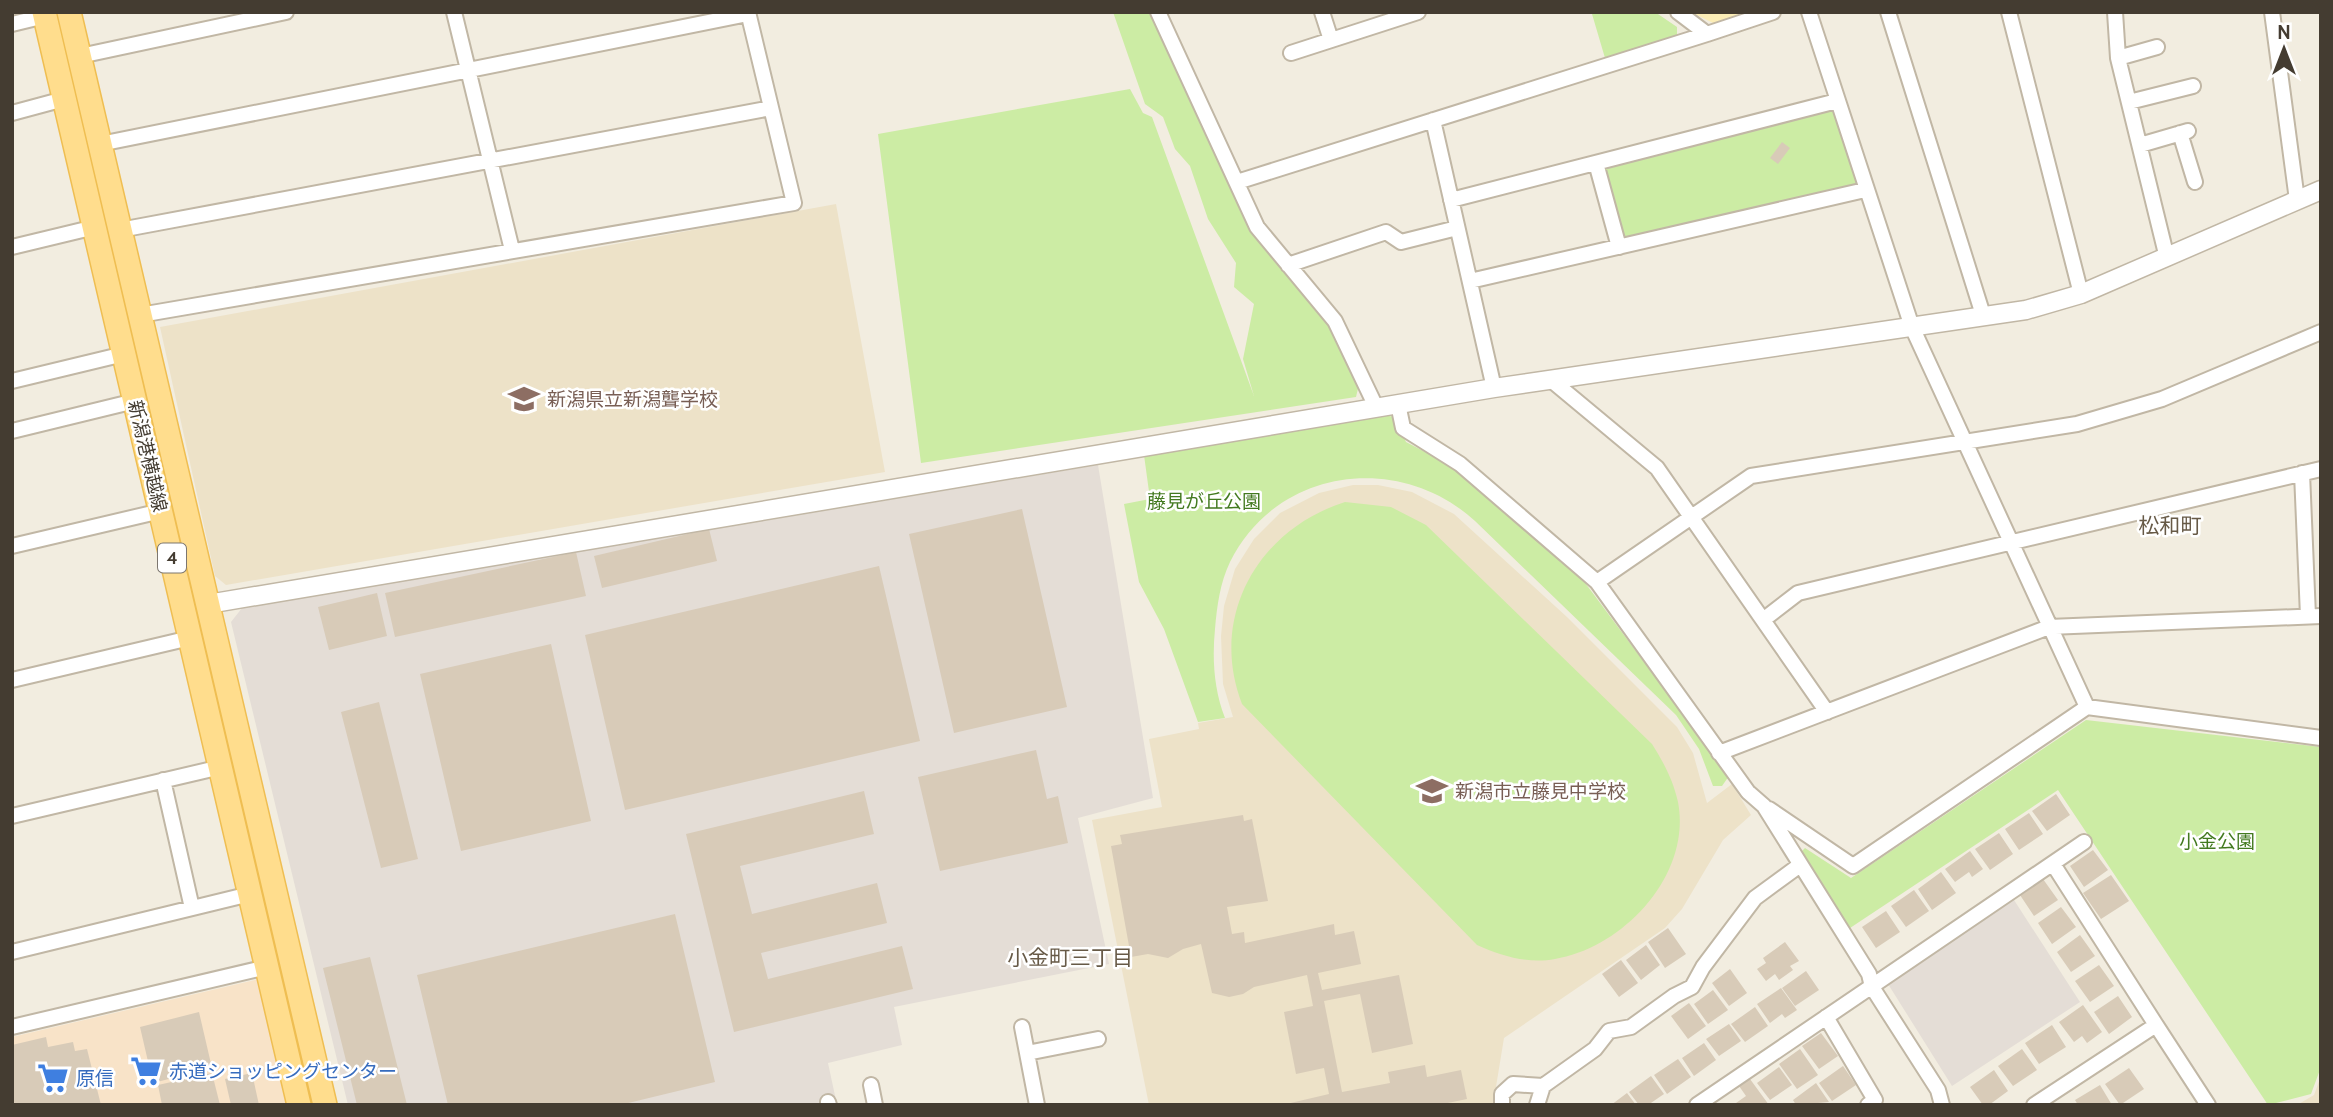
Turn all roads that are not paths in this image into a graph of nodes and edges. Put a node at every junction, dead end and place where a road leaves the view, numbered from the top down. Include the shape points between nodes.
1 (69, 12) edge
2 (286, 12) edge
3 (454, 12) edge
4 (1158, 12) edge
5 (1322, 12) edge
6 (1418, 12) edge
7 (1678, 12) edge
8 (1773, 12) edge
9 (1809, 12) edge
10 (1888, 12) edge
11 (2009, 12) edge
12 (2115, 12) edge
13 (2272, 12) edge
14 (748, 13) edge
15 (44, 14) edge
16 (12, 24) edge
17 (1707, 34) junction
18 (1331, 40) junction
19 (2157, 47) dead end
20 (1292, 53) dead end
21 (80, 57) junction
22 (2118, 58) junction
23 (467, 72) junction
24 (2193, 86) dead end
25 (64, 99) junction
26 (1837, 101) junction
27 (2129, 102) junction
28 (771, 108) junction
29 (12, 113) edge
30 (1433, 120) junction
31 (100, 144) junction
32 (2140, 145) junction
33 (490, 162) junction
34 (1596, 163) junction
35 (2195, 181) dead end
36 (1237, 182) junction
37 (1865, 190) junction
38 (2321, 190) edge
39 (1451, 200) junction
40 (2297, 200) junction
41 (95, 227) junction
42 (1457, 228) junction
43 (120, 230) junction
44 (12, 247) edge
45 (1619, 247) junction
46 (512, 250) junction
47 (2167, 258) junction
48 (1288, 265) junction
49 (1470, 281) junction
50 (2081, 294) junction
51 (1983, 315) junction
52 (140, 316) junction
53 (1912, 327) junction
54 (2319, 337) edge
55 (124, 354) junction
56 (1550, 379) junction
57 (12, 381) edge
58 (1494, 388) junction
59 (135, 401) junction
60 (1398, 404) junction
61 (1376, 407) junction
62 (12, 431) edge
63 (1964, 444) junction
64 (2321, 469) edge
65 (2302, 473) junction
66 (161, 511) junction
67 (1689, 516) junction
68 (2010, 544) junction
69 (12, 546) edge
70 (1597, 582) junction
71 (208, 604) junction
72 (2314, 616) edge
73 (1763, 620) junction
74 (2049, 627) junction
75 (190, 638) junction
76 (12, 680) edge
77 (2087, 707) junction
78 (1827, 712) junction
79 (2321, 738) edge
80 (1719, 753) junction
81 (220, 767) junction
82 (163, 780) junction
83 (1764, 806) junction
84 (12, 816) edge
85 (2084, 842) dead end
86 (2053, 864) junction
87 (1800, 865) junction
88 (250, 894) junction
89 (192, 908) junction
90 (12, 952) edge
91 (267, 967) junction
92 (1872, 987) junction
93 (1826, 1017) junction
94 (2156, 1025) junction
95 (12, 1027) edge
96 (1022, 1027) dead end
97 (1098, 1039) dead end
98 (1027, 1053) junction
99 (871, 1086) dead end
100 (1543, 1086) junction
101 (299, 1105) edge
102 (325, 1105) edge
103 (875, 1105) edge
104 (1037, 1105) edge
105 (1502, 1105) edge
106 (1537, 1105) edge
107 (1697, 1105) edge
108 (1868, 1105) edge
109 (1942, 1105) edge
110 (2034, 1105) edge
111 (2208, 1105) edge

1 - 21 main road, 新潟港横越線 / 4
2 - 21 street
3 - 23 street
4 - 36 street
5 - 18 street
6 - 18 street
7 - 17 street
8 - 17 street
9 - 26 street
10 - 51 street
11 - 50 street
12 - 22 street
13 - 40 street
14 - 23 street
14 - 28 street
15 - 16 street
15 - 25 main road, 新潟港横越線 / 4
17 - 30 street
18 - 20 street
19 - 22 street
21 - 31 main road, 新潟港横越線 / 4
22 - 27 street
23 - 31 street
23 - 33 street
24 - 27 street
25 - 29 street
25 - 41 main road, 新潟港横越線 / 4
26 - 34 street
26 - 37 street
27 - 32 street
28 - 33 street
28 - 46 street via 794,203
30 - 36 street
30 - 39 street
31 - 43 main road, 新潟港横越線 / 4
32 - 35 street via 2184,132
32 - 47 street
33 - 43 street
33 - 46 street
34 - 39 street
34 - 45 street
36 - 48 street via 1257,227
37 - 45 street
37 - 53 street
38 - 40 street
39 - 42 street
40 - 47 street
41 - 44 street
41 - 55 main road, 新潟港横越線 / 4
42 - 48 street via 1401,242 1386,232
42 - 49 street
43 - 52 main road, 新潟港横越線 / 4
45 - 49 street
46 - 52 street
47 - 50 street
48 - 61 street via 1335,321
49 - 58 street
50 - 51 street via 2025,310
51 - 53 street
52 - 71 main road, 新潟港横越線 / 4
53 - 56 street
53 - 63 street
54 - 63 street via 2162,399 2077,424
55 - 57 street
55 - 59 main road, 新潟港横越線 / 4
56 - 58 street
56 - 67 street via 1657,468
58 - 60 street
59 - 62 street
59 - 66 main road, 新潟港横越線 / 4
60 - 61 street
60 - 70 street via 1403,428 1460,464
61 - 71 street
63 - 67 street via 1751,476
63 - 68 street
64 - 65 street
65 - 68 street
65 - 72 street
66 - 69 street
66 - 75 main road, 新潟港横越線 / 4
67 - 70 street
67 - 73 street
68 - 73 street via 1798,593
68 - 74 street
70 - 80 street
71 - 102 main road, 新潟港横越線 / 4
72 - 74 street
73 - 78 street
74 - 77 street
74 - 78 street
75 - 76 street
75 - 81 main road, 新潟港横越線 / 4
77 - 79 street
77 - 83 street via 1853,866
78 - 80 street
80 - 83 street
81 - 82 street
81 - 88 main road, 新潟港横越線 / 4
82 - 84 street
82 - 89 street
83 - 87 street
85 - 86 street
86 - 92 street
86 - 94 street
87 - 92 street via 1869,974
87 - 100 street via 1755,898 1692,988 1631,1027 1609,1031 1595,1049
88 - 89 street
88 - 91 main road, 新潟港横越線 / 4
89 - 90 street
91 - 95 street
91 - 101 main road, 新潟港横越線 / 4
92 - 93 street
92 - 109 street
93 - 107 street
93 - 108 street via 1875,1100
94 - 110 street
94 - 111 street
96 - 98 street
97 - 98 street
98 - 104 street
99 - 103 street
100 - 105 street via 1513,1084 1502,1094
100 - 106 street

